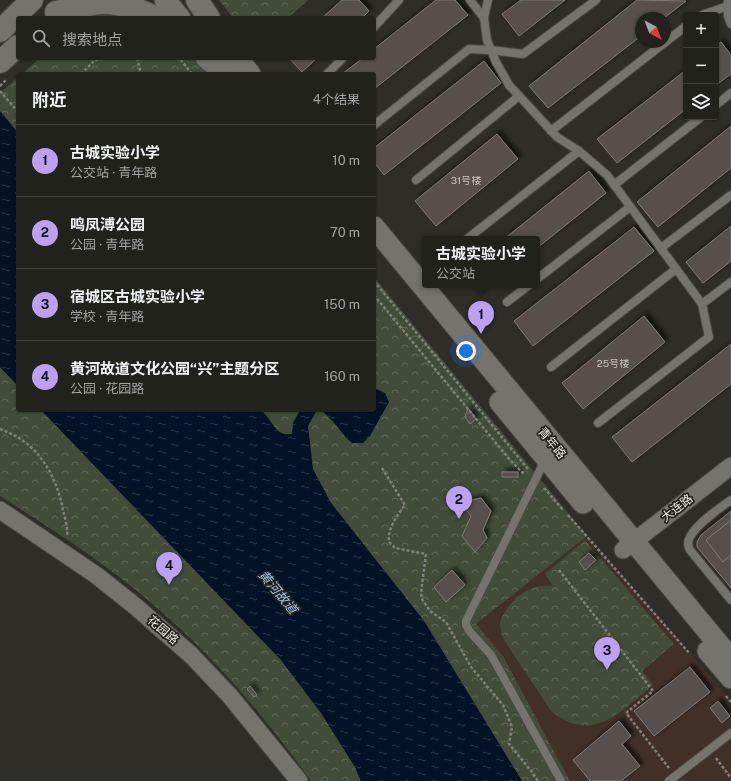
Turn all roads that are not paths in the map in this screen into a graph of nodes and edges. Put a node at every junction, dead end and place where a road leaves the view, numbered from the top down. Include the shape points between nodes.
1 (32, 0) edge
2 (165, 0) edge
3 (189, 0) edge
4 (197, 0) edge
5 (399, 0) edge
6 (470, 0) edge
7 (488, 0) edge
8 (596, 0) edge
9 (728, 3) edge
10 (58, 10) edge
11 (708, 12) edge
12 (153, 16) edge
13 (178, 16) edge
14 (202, 16) edge
15 (208, 16) edge
16 (484, 18) junction
17 (731, 24) edge
18 (376, 26) edge
19 (683, 28) edge
20 (0, 31) edge
21 (16, 48) edge
22 (491, 50) junction
23 (215, 60) edge
24 (220, 60) edge
25 (341, 60) edge
26 (0, 62) edge
27 (236, 66) edge
28 (329, 72) edge
29 (731, 93) edge
30 (519, 96) junction
31 (719, 103) edge
32 (697, 120) edge
33 (376, 123) edge
34 (551, 131) junction
35 (579, 151) junction
36 (416, 180) dead end
37 (614, 185) junction
38 (731, 195) edge
39 (630, 207) junction
40 (376, 230) edge
41 (471, 236) edge
42 (661, 248) junction
43 (376, 251) edge
44 (676, 269) junction
45 (540, 277) edge
46 (731, 282) edge
47 (422, 287) edge
48 (423, 288) edge
49 (525, 288) edge
50 (507, 302) dead end
51 (702, 304) junction
52 (551, 367) dead end
53 (598, 423) dead end
54 (546, 459) junction
55 (731, 466) edge
56 (731, 500) edge
57 (0, 510) edge
58 (628, 546) junction
59 (731, 600) edge
60 (731, 658) edge
61 (731, 678) edge
62 (731, 733) edge
63 (672, 779) edge
64 (299, 781) edge
65 (561, 781) edge

1 - 20 main road
2 - 13 street
3 - 14 street
4 - 15 main road
5 - 18 lane
6 - 16 lane
7 - 16 lane
8 - 22 lane via 522,54
9 - 11 lane
9 - 17 lane
10 - 12 main road via 101,3 128,7
16 - 22 lane
19 - 34 lane
21 - 26 main road
22 - 30 lane via 509,85
22 - 33 lane via 469,49
23 - 27 main road
24 - 27 street
25 - 28 lane
29 - 31 lane
30 - 34 lane
30 - 36 lane
32 - 37 lane
34 - 35 lane
35 - 37 lane via 607,175
35 - 41 lane
37 - 39 lane
38 - 42 lane
39 - 42 lane
39 - 45 lane
40 - 47 street, 青年路
42 - 44 lane
43 - 54 street, 青年路
44 - 51 lane
44 - 52 lane
46 - 51 lane
48 - 58 street, 青年路
49 - 50 lane
51 - 53 lane via 709,337
54 - 58 street, 青年路
54 - 65 lane via 466,625 491,655
55 - 58 street, 大连路
56 - 59 lane via 697,528 688,543 690,550
57 - 64 street, 花园路 via 96,576 192,654
58 - 60 street, 青年路
58 - 61 street, 青年路
62 - 63 lane

